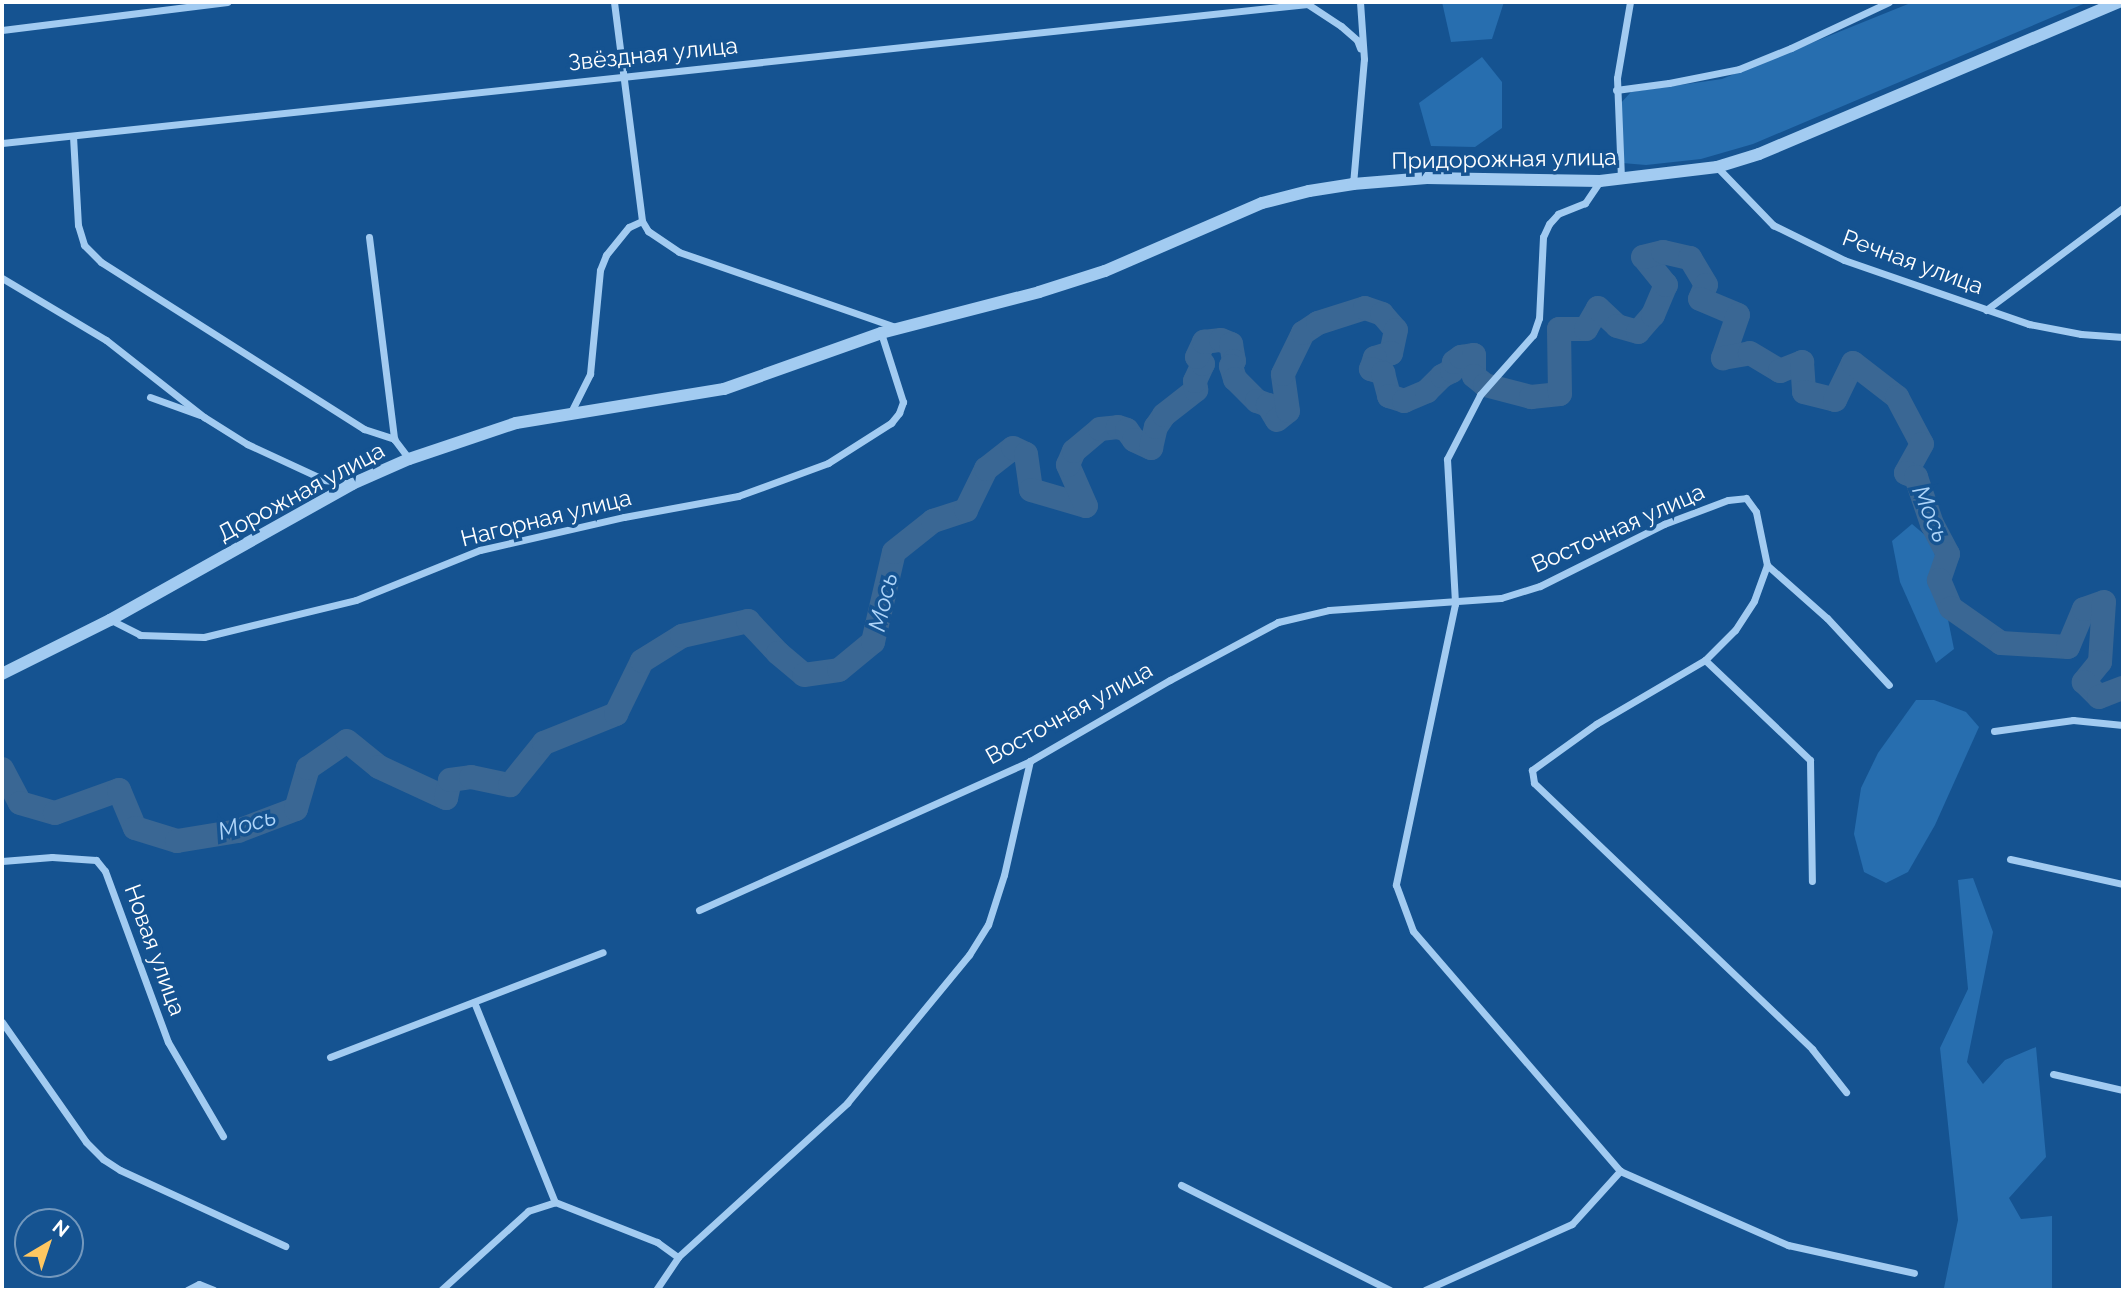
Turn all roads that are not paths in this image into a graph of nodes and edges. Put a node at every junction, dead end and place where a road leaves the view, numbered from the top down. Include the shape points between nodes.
1 (139, 2) edge
2 (227, 2) edge
3 (614, 2) edge
4 (1360, 2) edge
5 (1630, 2) edge
6 (1889, 2) edge
7 (2119, 2) edge
8 (1306, 3) edge
9 (140, 11) junction
10 (2, 30) edge
11 (1364, 59) junction
12 (624, 77) junction
13 (1616, 90) junction
14 (74, 136) junction
15 (2, 143) edge
16 (1717, 167) junction
17 (1621, 178) junction
18 (1600, 181) junction
19 (1353, 184) junction
20 (2123, 208) edge
21 (642, 221) junction
22 (369, 237) dead end
23 (2, 278) edge
24 (1986, 310) junction
25 (900, 328) junction
26 (881, 333) junction
27 (2123, 337) edge
28 (150, 397) dead end
29 (204, 416) junction
30 (569, 416) junction
31 (394, 439) junction
32 (409, 459) junction
33 (352, 484) junction
34 (1767, 565) junction
35 (1455, 604) junction
36 (110, 620) junction
37 (1705, 660) junction
38 (2, 674) edge
39 (1889, 685) dead end
40 (2123, 726) edge
41 (1994, 731) dead end
42 (1030, 761) junction
43 (2010, 859) dead end
44 (2, 861) edge
45 (1812, 881) dead end
46 (2123, 884) edge
47 (699, 910) dead end
48 (603, 952) dead end
49 (474, 1002) junction
50 (2, 1022) edge
51 (330, 1057) dead end
52 (2053, 1074) dead end
53 (2123, 1090) edge
54 (1846, 1092) dead end
55 (223, 1136) dead end
56 (1620, 1171) junction
57 (1181, 1185) dead end
58 (555, 1202) junction
59 (285, 1246) dead end
60 (678, 1257) junction
61 (1914, 1273) dead end
62 (187, 1290) edge
63 (214, 1290) edge
64 (441, 1290) edge
65 (656, 1290) edge
66 (1390, 1290) edge
67 (1426, 1290) edge

1 - 9 street
2 - 9 street
3 - 12 street
4 - 11 street
5 - 13 street
6 - 13 street via 1739,69
7 - 16 street, Придорожная улица via 1792,140
8 - 11 street via 1357,40
8 - 12 street, Звёздная улица
9 - 10 street
11 - 19 street
12 - 14 street, Звёздная улица
12 - 21 street
13 - 17 street
14 - 15 street, Звёздная улица
14 - 31 street via 78,225 92,254 364,429
16 - 17 street, Придорожная улица
16 - 24 street, Речная улица via 1773,225 1844,260
17 - 18 street, Придорожная улица
18 - 19 street, Придорожная улица via 1427,178
18 - 35 street via 1585,203 1558,214 1549,224 1544,237 1539,318 1533,335 1480,395 1447,459
19 - 25 street, Придорожная улица via 1262,203 1105,271
20 - 24 street
21 - 25 street via 656,239 679,253
21 - 30 street via 629,227 600,270 590,374
22 - 31 street
23 - 29 street via 106,340
24 - 27 street, Речная улица via 2042,327
25 - 26 street, Придорожная улица
26 - 30 street, Дорожная улица via 724,388
26 - 36 street, Нагорная улица via 903,402 900,413 891,424 828,463 751,492 480,550 356,600 204,637 141,635
28 - 29 street
29 - 33 street via 247,444 325,480
30 - 32 street, Дорожная улица via 516,423
31 - 32 street
32 - 33 street, Дорожная улица
33 - 36 street, Дорожная улица
34 - 35 street, Восточная улица via 1756,512 1746,498 1728,500 1664,524 1540,586 1501,598
34 - 37 street via 1754,601
34 - 39 street via 1827,618
35 - 42 street, Восточная улица via 1329,610 1278,622
35 - 56 street via 1396,885 1413,931
36 - 38 street, Дорожная улица
37 - 45 street via 1810,760
37 - 54 street via 1595,724 1532,771 1534,783 1812,1049
40 - 41 street via 2073,720
42 - 47 street, Восточная улица
42 - 60 street via 1004,875 988,925 969,955 847,1103
43 - 46 street
44 - 55 street, Новая улица via 96,860 110,883 167,1042
48 - 49 street
49 - 51 street
49 - 58 street
50 - 59 street via 86,1142 103,1159
52 - 53 street
56 - 61 street via 1788,1245
56 - 67 street via 1572,1224
57 - 66 street
58 - 60 street via 657,1242
58 - 64 street via 528,1211
60 - 65 street
62 - 63 street via 199,1284

